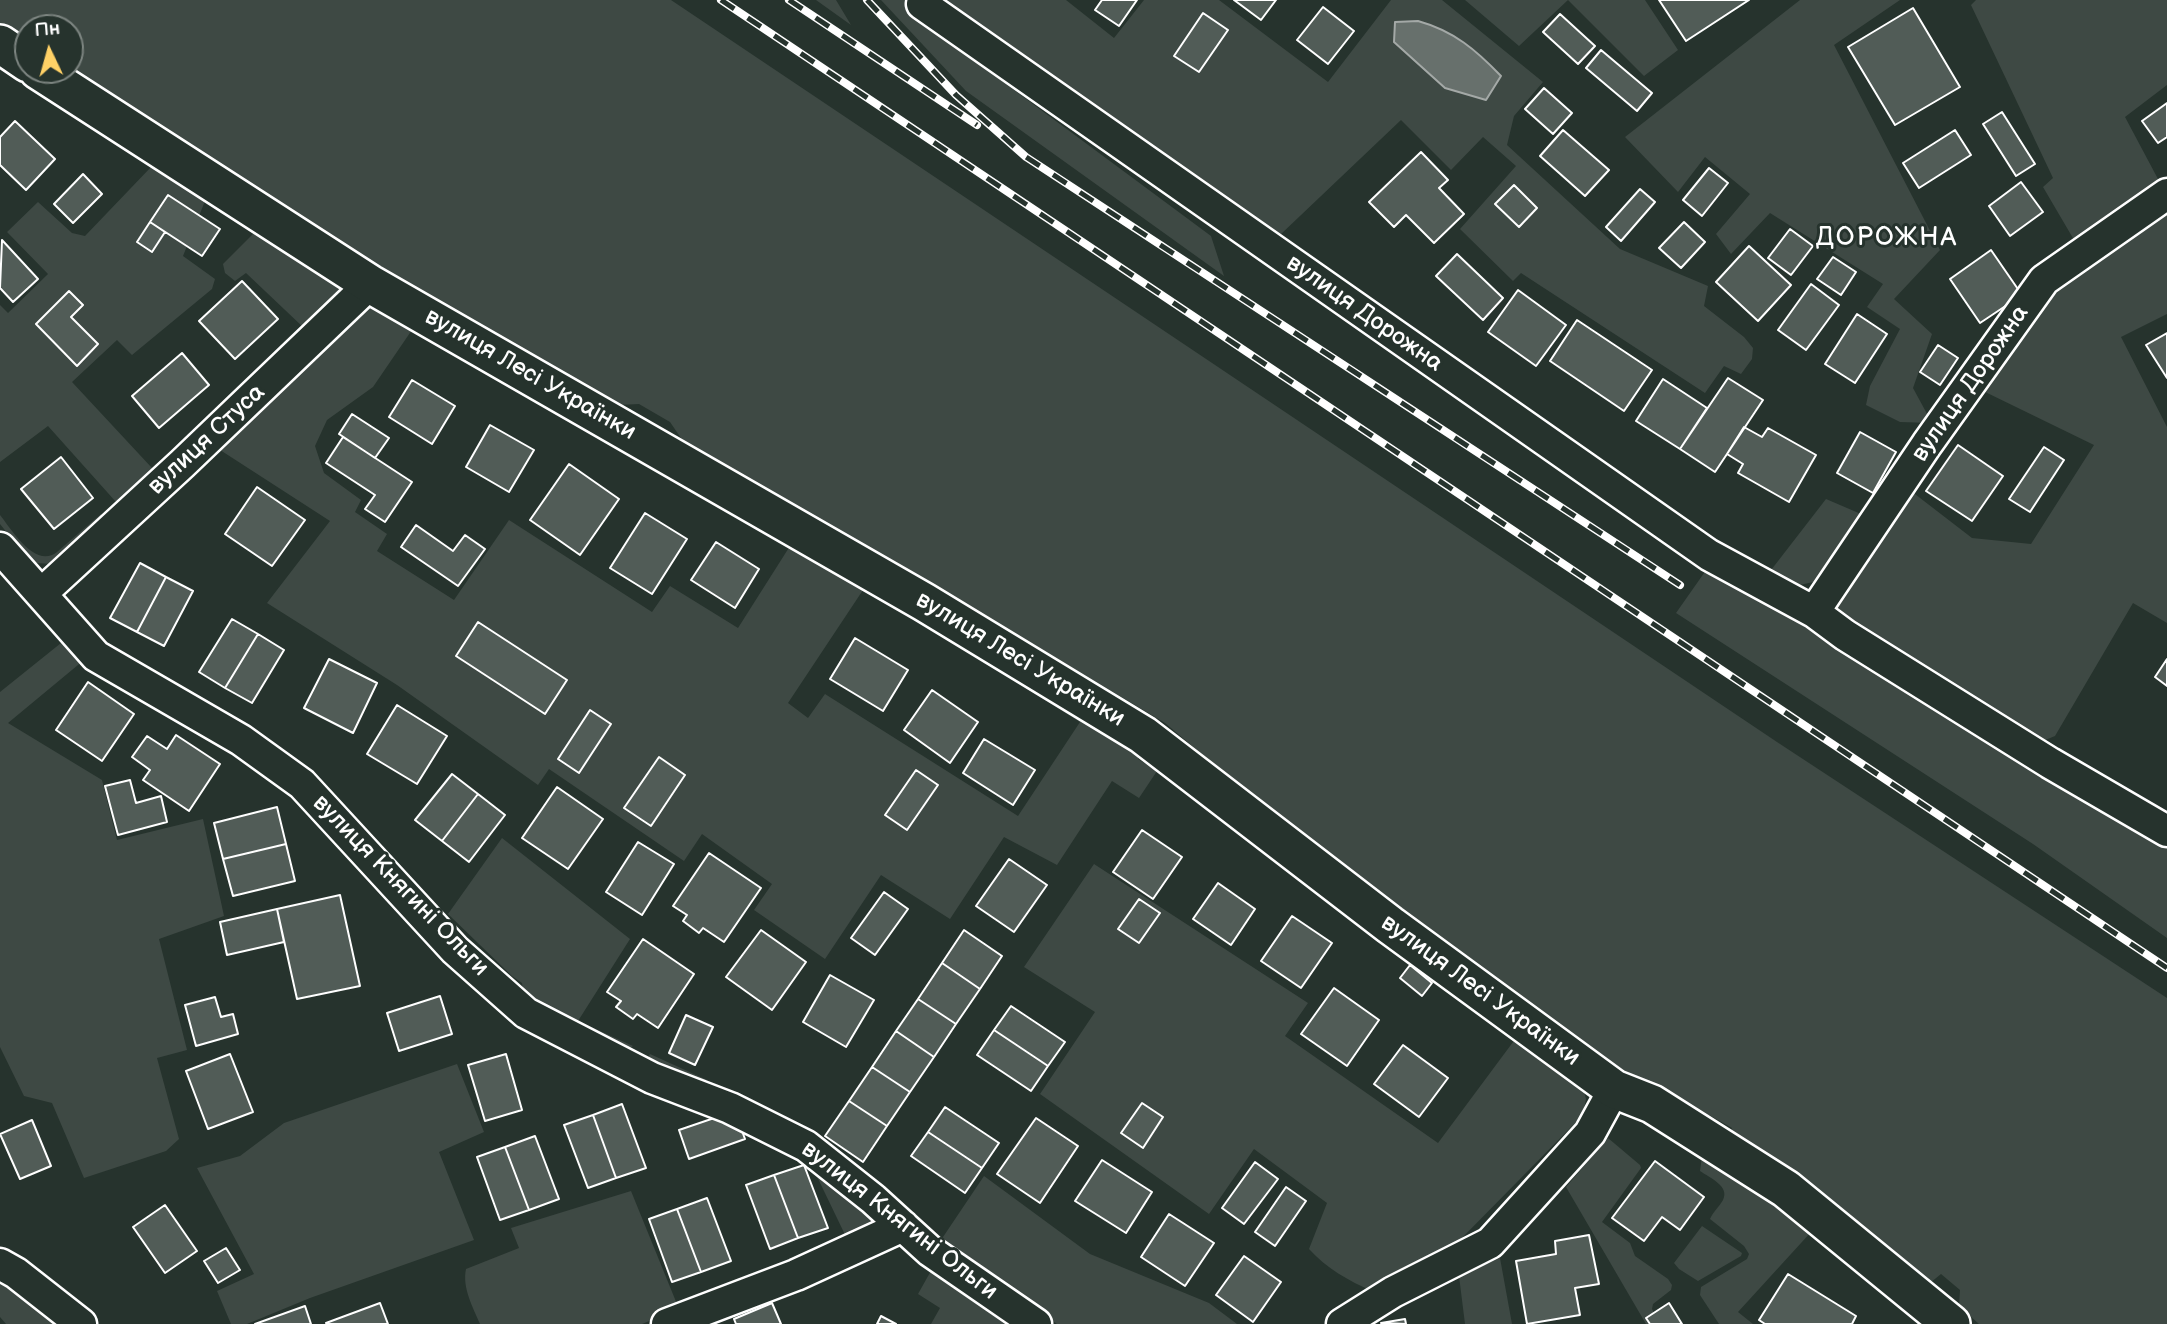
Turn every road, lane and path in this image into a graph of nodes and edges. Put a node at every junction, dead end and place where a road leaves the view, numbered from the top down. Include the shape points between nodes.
1 (922, 4) dead end
2 (60, 84) edge
3 (2167, 194) edge
4 (370, 284) junction
5 (0, 548) edge
6 (42, 593) junction
7 (1814, 612) junction
8 (2167, 831) edge
9 (1614, 1089) junction
10 (903, 1226) junction
11 (0, 1264) edge
12 (81, 1324) edge
13 (667, 1324) edge
14 (1036, 1324) edge
15 (1342, 1324) edge
16 (1951, 1324) edge

1 - 7 street, вулиця Дорожна via 1709,555
2 - 4 street, вулиця Лесі Українки
3 - 7 street, вулиця Дорожна via 2044,281
4 - 6 street, вулиця Стуса
4 - 9 street, вулиця Лесі Українки via 924,602 1143,735
5 - 6 street, вулиця Княгині Ольги
6 - 10 street, вулиця Княгині Ольги via 96,656 241,740 302,784 455,950 526,1013 652,1078 730,1108 806,1146
7 - 8 street, вулиця Дорожна via 2050,763
9 - 15 street via 1590,1133 1490,1242
9 - 16 street, вулиця Лесі Українки via 1652,1104 1786,1189
10 - 13 street via 796,1275
10 - 14 street, вулиця Княгині Ольги via 930,1251
11 - 12 street

